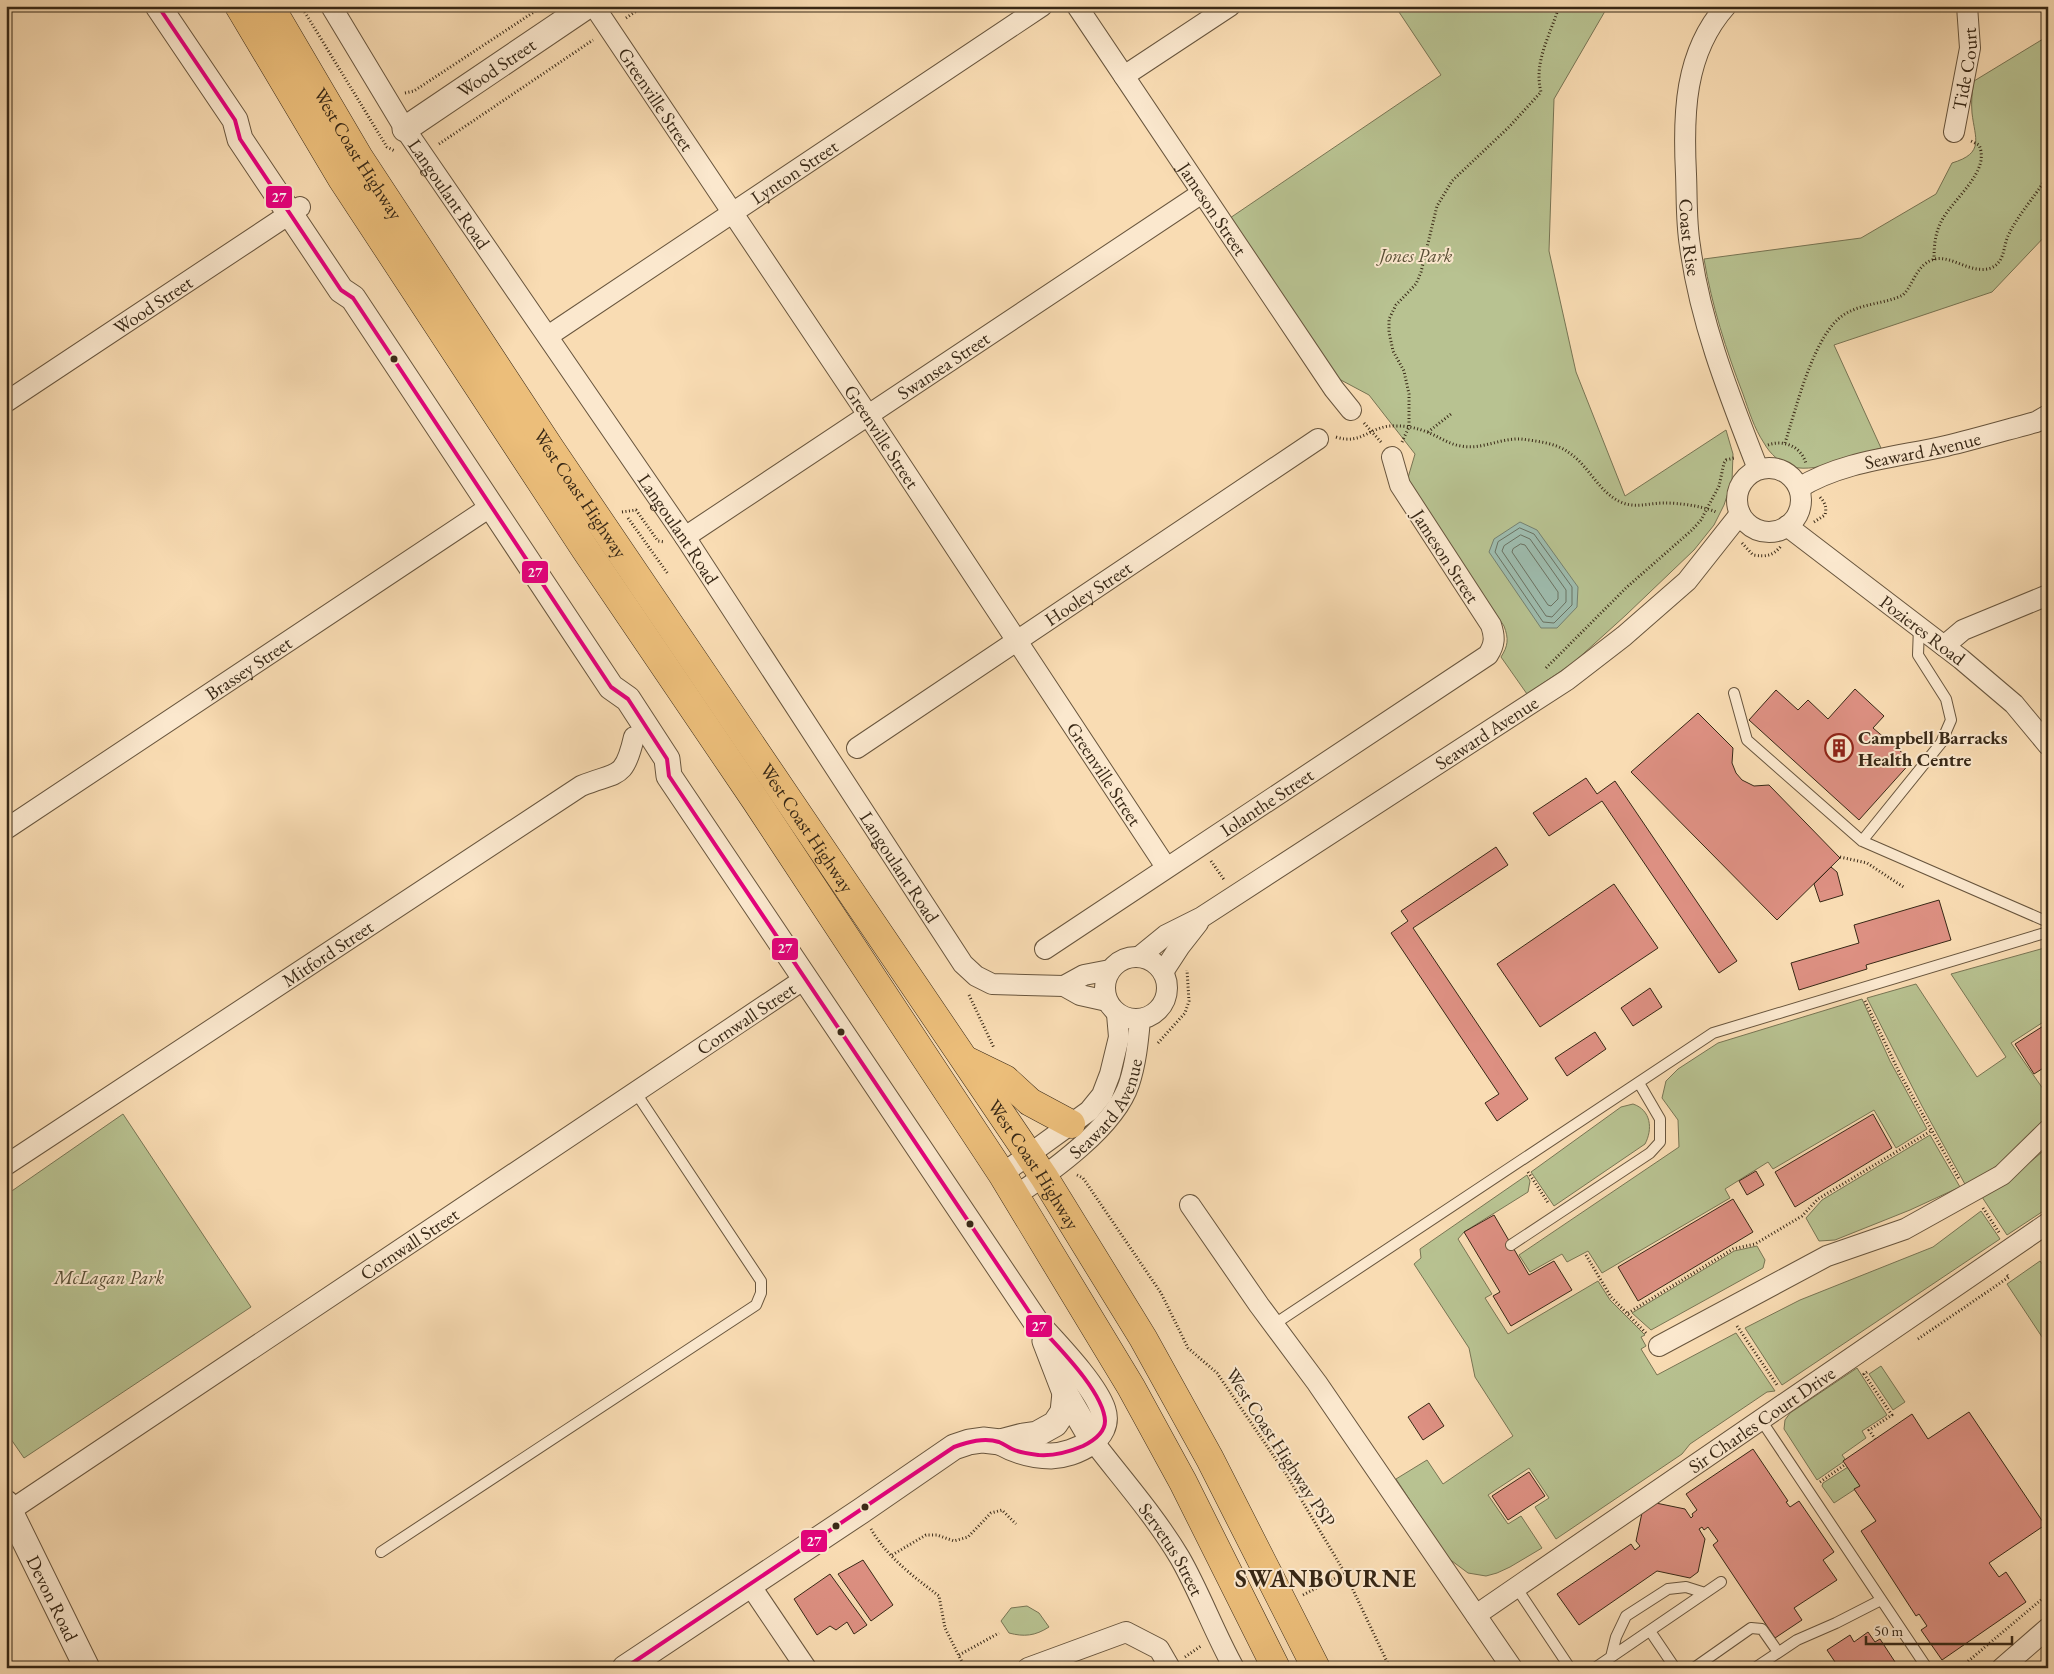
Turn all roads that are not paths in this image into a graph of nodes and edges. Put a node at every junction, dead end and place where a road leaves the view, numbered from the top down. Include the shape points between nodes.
1 (158, 6) edge
2 (239, 6) edge
3 (270, 6) edge
4 (331, 6) edge
5 (1042, 6) edge
6 (1077, 6) edge
7 (1230, 6) edge
8 (1726, 6) edge
9 (1967, 6) edge
10 (588, 7) edge
11 (1124, 76) junction
12 (405, 129) junction
13 (1954, 132) road end
14 (1202, 193) junction
15 (294, 210) junction
16 (732, 213) junction
17 (548, 336) junction
18 (6, 402) edge
19 (1351, 410) road end
20 (868, 415) junction
21 (2048, 415) edge
22 (1318, 439) road end
23 (1392, 457) road end
24 (1755, 461) junction
25 (1804, 485) junction
26 (490, 507) junction
27 (1736, 518) junction
28 (1791, 529) junction
29 (678, 540) junction
30 (2048, 595) edge
31 (1919, 627) junction
32 (1015, 641) junction
33 (1944, 646) junction
34 (1488, 655) joint
35 (611, 687) junction
36 (1734, 693) dead end
37 (634, 737) junction
38 (2048, 745) edge
39 (857, 748) dead end
40 (669, 776) junction
41 (6, 830) edge
42 (1862, 841) junction
43 (1166, 867) junction
44 (1202, 917) junction
45 (2048, 922) edge
46 (2048, 932) edge
47 (1045, 949) dead end
48 (1139, 956) junction
49 (1110, 970) junction
50 (1163, 972) junction
51 (806, 978) junction
52 (1064, 986) junction
53 (1112, 1008) junction
54 (1140, 1020) junction
55 (966, 1061) junction
56 (1639, 1083) junction
57 (636, 1092) junction
58 (1072, 1124) junction
59 (2048, 1130) edge
60 (6, 1166) edge
61 (1037, 1166) junction
62 (1009, 1185) junction
63 (1190, 1205) dead end
64 (2048, 1223) edge
65 (1512, 1245) dead end
66 (1038, 1325) junction
67 (1273, 1325) junction
68 (1659, 1346) road end
69 (1065, 1393) junction
70 (1760, 1420) junction
71 (1092, 1441) junction
72 (1000, 1442) junction
73 (9, 1506) edge
74 (381, 1552) dead end
75 (1721, 1582) dead end
76 (750, 1585) junction
77 (1516, 1587) junction
78 (1705, 1593) junction
79 (1882, 1600) junction
80 (1476, 1615) junction
81 (2048, 1628) edge
82 (1650, 1631) junction
83 (1778, 1652) junction
84 (1611, 1657) junction
85 (1177, 1662) edge
86 (87, 1668) edge
87 (626, 1668) edge
88 (806, 1668) edge
89 (1028, 1668) edge
90 (1234, 1668) edge
91 (1276, 1668) edge
92 (1316, 1668) edge
93 (1512, 1668) edge
94 (1570, 1668) edge
95 (1595, 1668) edge
96 (1675, 1668) edge
97 (1694, 1668) edge
98 (1754, 1668) edge
99 (1927, 1668) edge
100 (2002, 1668) edge

1 - 15 street, Servetus Street via 234,120 240,139
2 - 62 highway, West Coast Highway via 342,179
3 - 55 highway, West Coast Highway via 360,159 550,448
4 - 12 street, Langoulant Road
5 - 16 street, Lynton Street
6 - 11 street, Jameson Street
7 - 11 street
8 - 24 street, Coast Rise via 1698,51 1688,82 1683,130 1689,244 1712,343
9 - 13 street, Tide Court via 1970,48
10 - 12 street, Wood Street
10 - 16 street, Greenville Street via 609,30
11 - 14 street, Jameson Street
12 - 17 street, Langoulant Road via 419,158
14 - 19 street, Jameson Street
14 - 20 street, Swansea Street
15 - 18 street, Wood Street
15 - 26 street, Servetus Street via 340,290 353,298
16 - 17 street, Lynton Street
16 - 20 street, Greenville Street
17 - 29 street, Langoulant Road
20 - 29 street, Swansea Street
20 - 32 street, Greenville Street
21 - 25 street, Seaward Avenue via 2036,422 1860,464
22 - 32 street, Hooley Street
23 - 34 street, Jameson Street via 1400,485 1491,625 1495,635 1494,646
24 - 25 street via 1787,473
24 - 27 street via 1739,487
25 - 28 street
26 - 35 street, Servetus Street
26 - 41 street, Brassey Street
27 - 28 street via 1765,532
27 - 44 street, Seaward Avenue via 1687,581 1567,680
28 - 31 street, Pozieres Road
29 - 52 street, Langoulant Road via 963,964 992,984
30 - 33 street via 1963,630
31 - 33 street, Pozieres Road
31 - 42 lane via 1918,655 1946,699 1951,720 1941,743
32 - 39 street, Hooley Street
32 - 43 street, Greenville Street
33 - 38 street, Pozieres Road via 2014,704
34 - 43 street, Iolanthe Street
35 - 37 street, Servetus Street via 616,708
35 - 40 street, Servetus Street via 628,699 667,760
36 - 42 lane via 1746,740
37 - 40 street, Servetus Street via 655,768
37 - 60 street, Mitford Street via 625,767 617,774 581,786
40 - 51 street, Servetus Street
42 - 45 lane
43 - 47 street, Iolanthe Street
44 - 48 street, Seaward Avenue via 1166,935
44 - 50 street, Seaward Avenue
46 - 56 lane via 1713,1033
48 - 49 street via 1123,960
48 - 50 street via 1153,961
49 - 52 street, Langoulant Road via 1084,975
49 - 53 street via 1104,991
50 - 54 street via 1167,982 1164,1002 1158,1011
51 - 57 street, Cornwall Street
51 - 66 street, Servetus Street
52 - 53 street, Langoulant Road
53 - 54 street via 1128,1019
53 - 58 street, Seaward Avenue via 1119,1037 1110,1074 1102,1095 1090,1111
54 - 61 street, Seaward Avenue via 1136,1060 1129,1086 1113,1113 1092,1135
55 - 58 highway via 1005,1079 1030,1102
55 - 61 highway, West Coast Highway
56 - 65 lane via 1660,1119 1660,1142 1650,1153
56 - 67 lane
57 - 73 street, Cornwall Street
57 - 74 lane via 761,1281 756,1305
58 - 61 street, Seaward Avenue
59 - 68 street via 2002,1175 1905,1229 1826,1256
61 - 62 street, Seaward Avenue
61 - 92 highway, West Coast Highway via 1143,1338 1206,1450
62 - 91 highway, West Coast Highway via 1131,1387 1183,1482
63 - 67 street
64 - 70 street, Sir Charles Court Drive
66 - 69 street, Servetus Street
66 - 71 street, Servetus Street via 1080,1373 1100,1402 1106,1422 1103,1431
67 - 80 street via 1317,1383
69 - 71 street, Servetus Street
69 - 72 street via 1063,1412 1054,1424 1037,1434
70 - 77 street, Sir Charles Court Drive
70 - 79 lane
71 - 72 street via 1053,1456 1016,1451
71 - 90 street, Servetus Street via 1149,1513 1180,1559
72 - 76 street via 983,1440 954,1447
73 - 86 street, Devon Road
75 - 78 lane
76 - 87 street
76 - 88 street
77 - 80 street, Sir Charles Court Drive
77 - 94 lane
78 - 82 lane
78 - 84 lane via 1686,1587 1668,1589 1626,1616
79 - 83 lane
79 - 99 lane
80 - 93 street
81 - 100 street
82 - 84 lane
82 - 96 lane
83 - 97 lane via 1762,1629 1751,1628
83 - 98 lane
84 - 95 lane
85 - 89 street via 1126,1632

